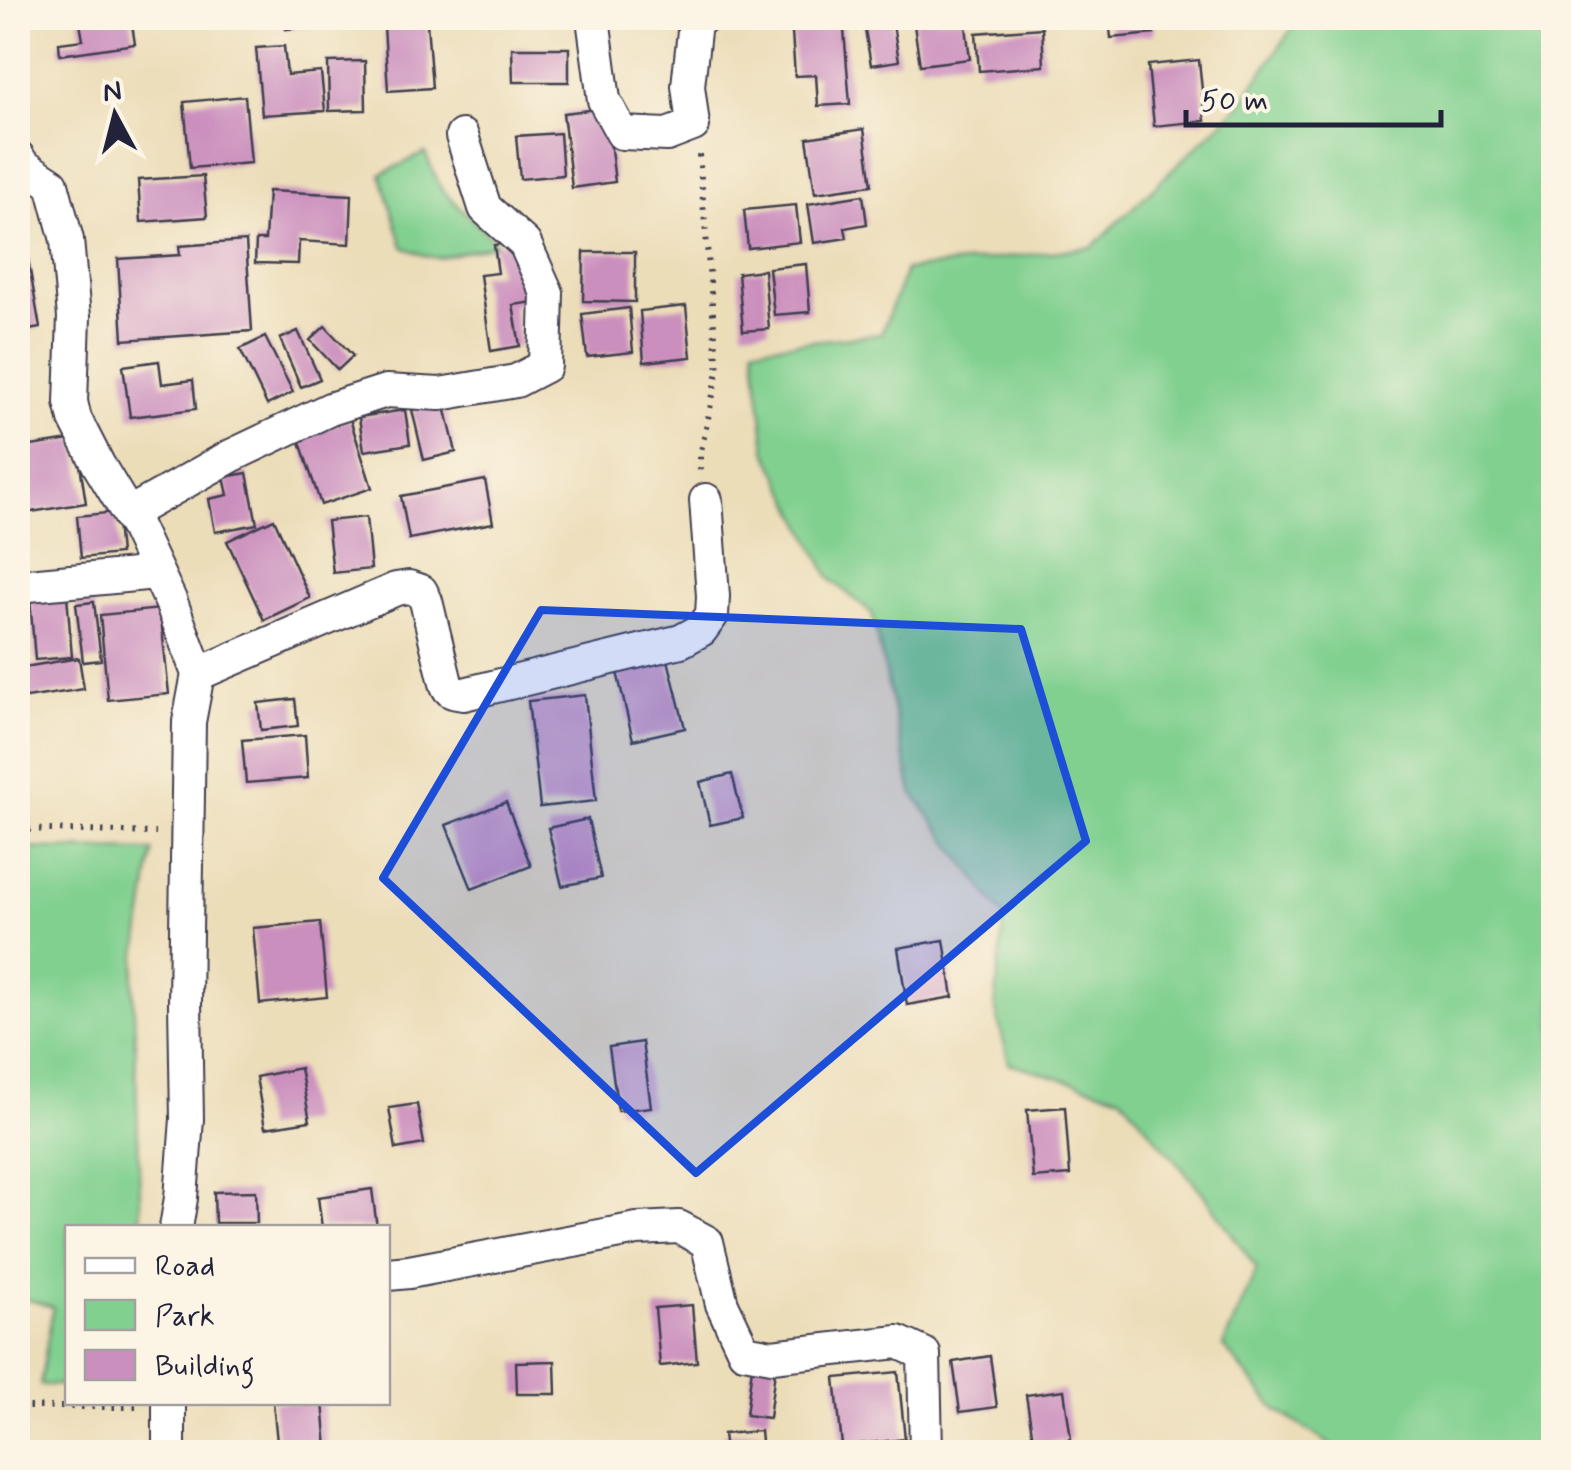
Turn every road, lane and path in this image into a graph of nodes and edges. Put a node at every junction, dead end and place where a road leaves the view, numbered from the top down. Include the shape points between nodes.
1 (594, 18) edge
2 (702, 18) edge
3 (693, 124) junction
4 (462, 136) dead end
5 (25, 173) edge
6 (706, 500) joint
7 (128, 514) junction
8 (156, 573) junction
9 (18, 586) edge
10 (198, 674) junction
11 (18, 829) edge
12 (187, 833) junction
13 (176, 1225) edge
14 (390, 1274) edge
15 (169, 1405) edge
16 (18, 1407) edge
17 (169, 1452) edge
18 (926, 1452) edge

1 - 3 street via 604,100 622,133 667,134
2 - 3 street via 695,22 688,86
3 - 6 path via 718,372 700,456
4 - 7 street via 485,208 524,244 546,294 545,366 516,382 440,394 386,390 330,409
5 - 7 street via 52,184 67,240 75,419
6 - 10 street via 712,615 702,630 681,641 454,693 422,591 409,587
7 - 8 street
8 - 9 street
8 - 10 street
10 - 12 street via 189,722
11 - 12 path
12 - 13 street via 187,1119
14 - 18 street via 636,1228 679,1227 707,1242 722,1304 744,1351 772,1356 898,1342 924,1354
15 - 16 path
15 - 17 street

